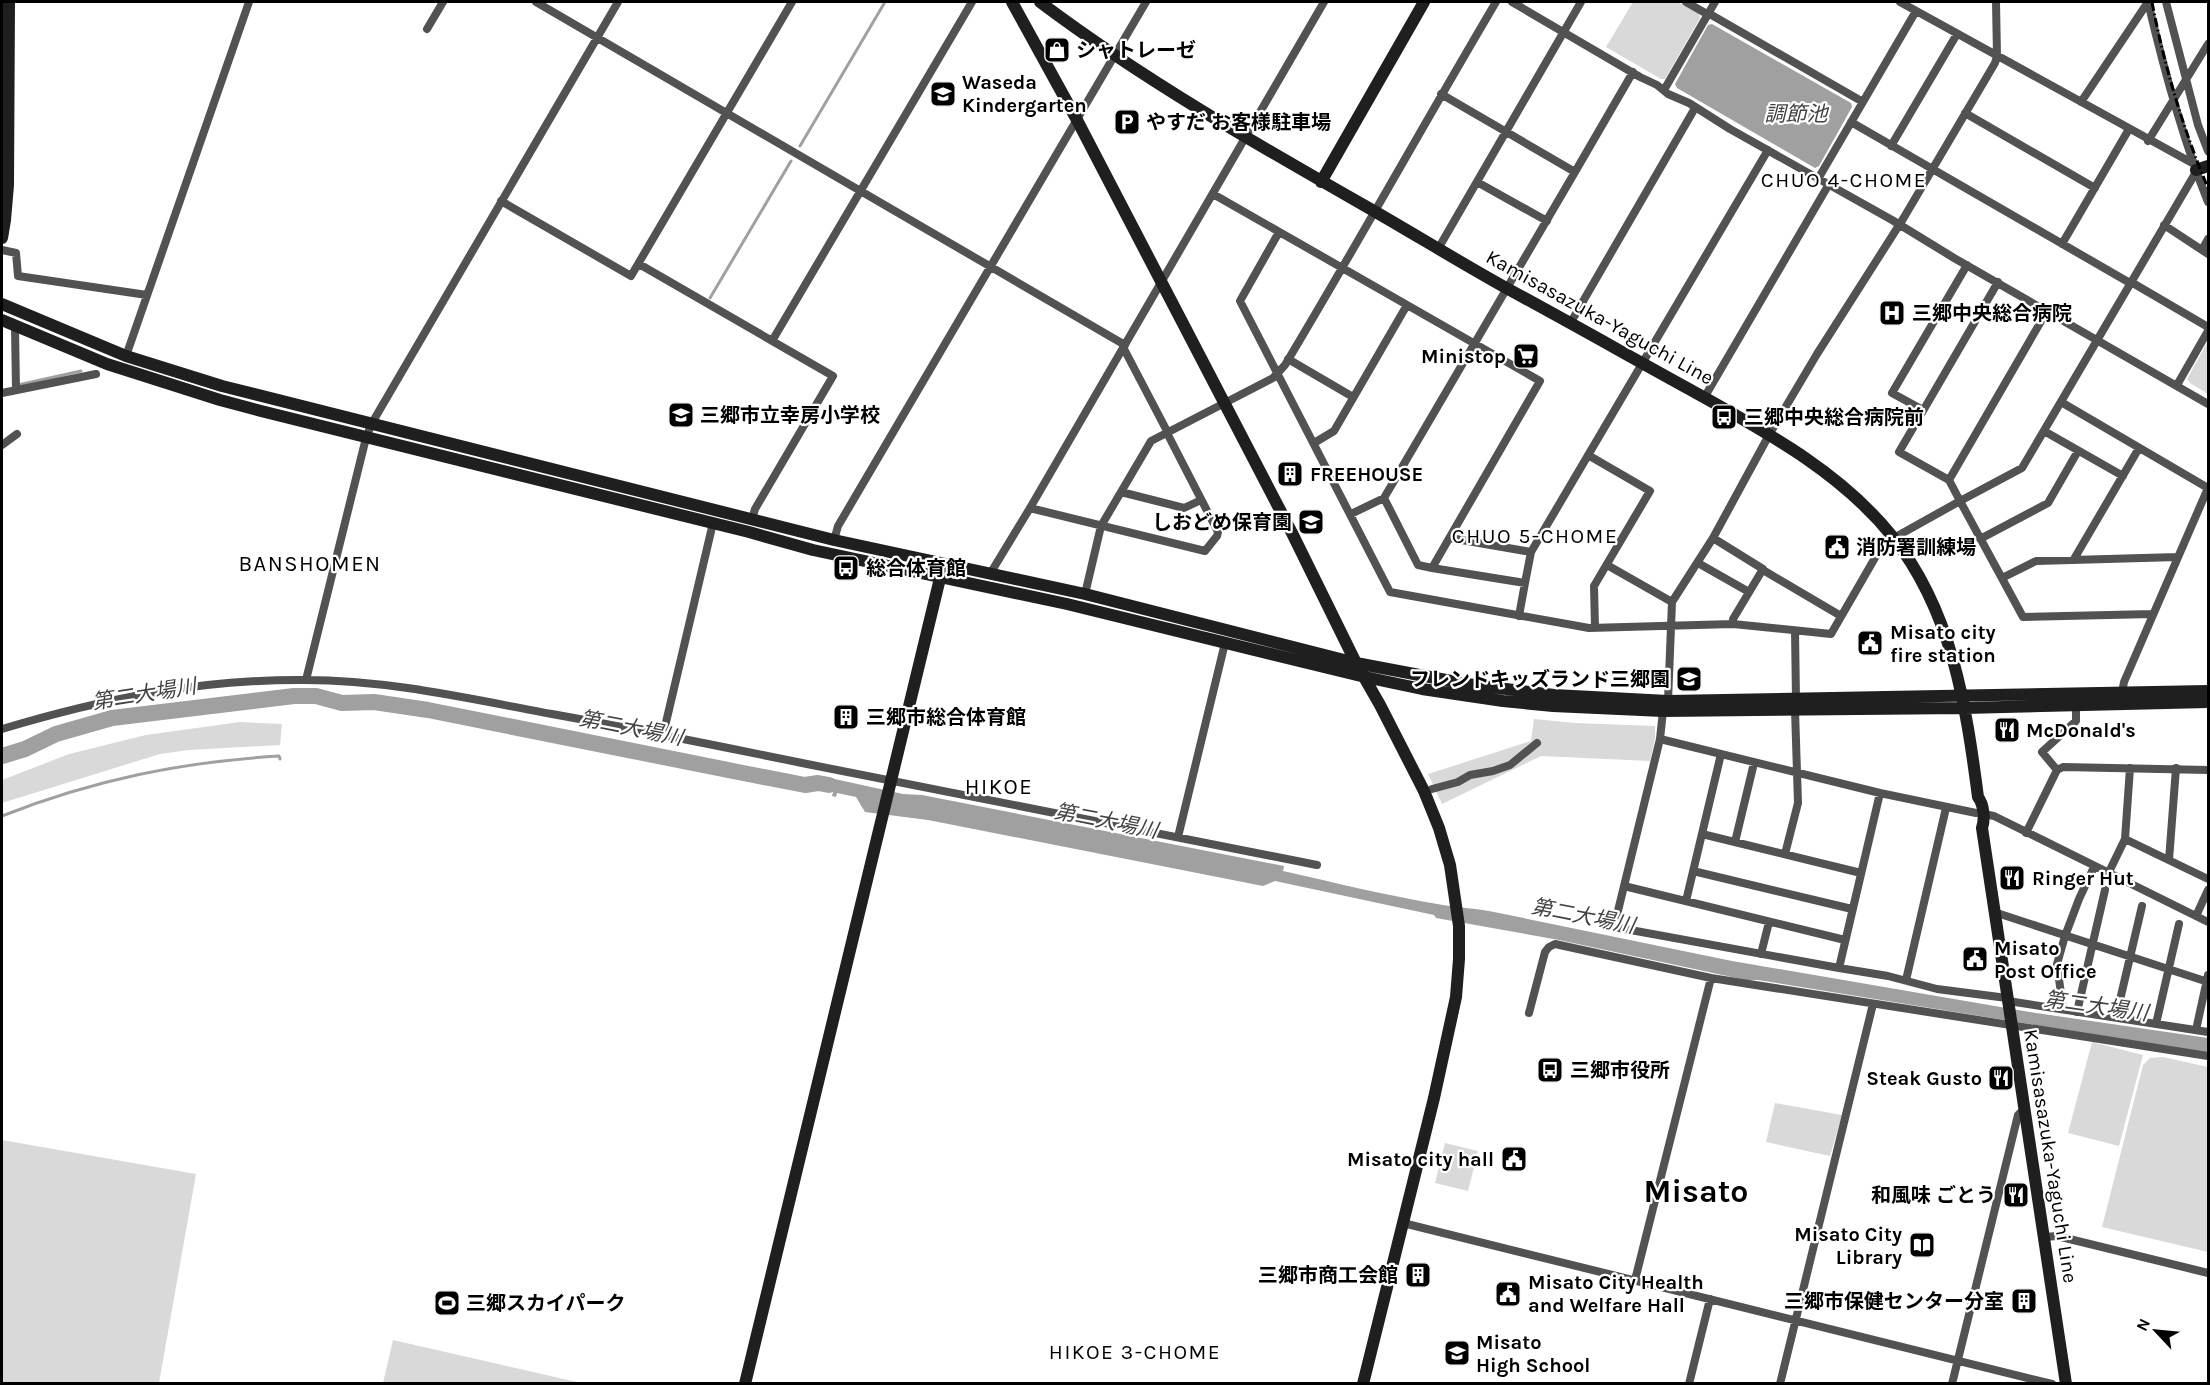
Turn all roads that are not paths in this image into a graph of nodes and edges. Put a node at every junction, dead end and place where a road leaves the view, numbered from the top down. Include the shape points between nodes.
1 (9, 2) edge
2 (249, 2) edge
3 (443, 2) edge
4 (536, 2) edge
5 (618, 2) edge
6 (792, 2) edge
7 (972, 2) edge
8 (1012, 2) edge
9 (1040, 2) edge
10 (1146, 2) edge
11 (1324, 2) edge
12 (1424, 2) edge
13 (1496, 2) edge
14 (1512, 2) edge
15 (1581, 2) edge
16 (1686, 2) edge
17 (1715, 2) edge
18 (1900, 2) edge
19 (1996, 2) edge
20 (2148, 2) edge
21 (2166, 2) edge
22 (1916, 11) junction
23 (1708, 14) junction
24 (427, 29) dead end
25 (1563, 33) junction
26 (1957, 34) junction
27 (597, 37) junction
28 (2208, 44) edge
29 (1115, 55) junction
30 (1997, 56) junction
31 (1633, 72) junction
32 (2186, 80) junction
33 (1664, 90) junction
34 (1442, 94) junction
35 (2173, 99) junction
36 (1863, 102) junction
37 (2080, 102) junction
38 (1695, 108) junction
39 (1965, 112) junction
40 (727, 114) junction
41 (1077, 120) junction
42 (1851, 122) junction
43 (2128, 129) junction
44 (1506, 132) junction
45 (1246, 137) junction
46 (2148, 141) junction
47 (1891, 146) junction
48 (1768, 150) junction
49 (2208, 151) edge
50 (2208, 166) edge
51 (1932, 169) junction
52 (2195, 169) junction
53 (1575, 172) junction
54 (1818, 179) junction
55 (1321, 182) junction
56 (1477, 182) junction
57 (1829, 184) junction
58 (2095, 188) junction
59 (860, 191) junction
60 (1213, 194) junction
61 (501, 201) junction
62 (2208, 201) edge
63 (1375, 211) junction
64 (1546, 222) junction
65 (1899, 225) junction
66 (2164, 225) junction
67 (1279, 232) junction
68 (2, 238) edge
69 (2208, 239) edge
70 (2062, 244) junction
71 (2, 249) edge
72 (1438, 249) junction
73 (2205, 252) edge
74 (639, 264) junction
75 (1967, 265) junction
76 (992, 267) junction
77 (1343, 268) junction
78 (1998, 282) junction
79 (2131, 282) junction
80 (1161, 283) junction
81 (1507, 288) junction
82 (147, 295) junction
83 (2, 304) edge
84 (1407, 305) junction
85 (2047, 311) junction
86 (2, 320) edge
87 (1571, 322) junction
88 (15, 326) junction
89 (2208, 329) edge
90 (2097, 340) junction
91 (772, 341) junction
92 (1474, 343) junction
93 (1124, 346) junction
94 (126, 356) junction
95 (1288, 359) junction
96 (1642, 363) junction
97 (96, 374) dead end
98 (1278, 374) junction
99 (2177, 386) junction
100 (16, 390) junction
101 (2, 393) edge
102 (1353, 397) junction
103 (1704, 398) junction
104 (2061, 402) junction
105 (1224, 403) junction
106 (2208, 404) edge
107 (1923, 410) junction
108 (372, 423) junction
109 (2044, 431) junction
110 (1168, 433) junction
111 (17, 434) dead end
112 (1770, 435) junction
113 (366, 438) junction
114 (1314, 443) junction
115 (2, 445) edge
116 (2139, 447) junction
117 (2078, 451) junction
118 (1588, 455) junction
119 (2123, 476) junction
120 (1949, 480) junction
121 (2208, 488) edge
122 (1121, 492) junction
123 (1384, 498) junction
124 (1201, 500) junction
125 (1960, 501) junction
126 (1030, 508) junction
127 (1351, 514) junction
128 (752, 519) junction
129 (713, 523) junction
130 (1101, 526) junction
131 (1893, 537) junction
132 (1450, 538) junction
133 (1713, 538) junction
134 (834, 540) junction
135 (1980, 540) junction
136 (1531, 552) junction
137 (2178, 557) junction
138 (2074, 560) junction
139 (943, 563) junction
140 (1698, 563) junction
141 (1607, 565) junction
142 (1432, 568) junction
143 (1763, 570) junction
144 (990, 574) junction
145 (940, 578) junction
146 (2002, 578) junction
147 (1525, 583) junction
148 (1749, 592) junction
149 (1085, 594) junction
150 (1672, 602) junction
151 (2153, 615) junction
152 (1519, 616) junction
153 (1841, 616) junction
154 (1733, 624) junction
155 (1671, 626) junction
156 (1595, 628) junction
157 (1795, 632) junction
158 (1226, 642) junction
159 (1356, 663) junction
160 (1365, 677) junction
161 (306, 680) junction
162 (2208, 691) edge
163 (2122, 693) junction
164 (1964, 702) junction
165 (2208, 702) edge
166 (1796, 705) junction
167 (2076, 705) junction
168 (1666, 706) junction
169 (2, 729) edge
170 (663, 735) junction
171 (1660, 739) junction
172 (1537, 743) dead end
173 (1721, 754) junction
174 (1754, 763) junction
175 (2130, 768) junction
176 (2176, 768) junction
177 (2057, 770) junction
178 (2208, 770) edge
179 (1797, 772) junction
180 (890, 785) junction
181 (1432, 789) dead end
182 (1880, 793) junction
183 (1946, 808) junction
184 (1980, 814) junction
185 (2026, 833) junction
186 (1702, 834) junction
187 (1178, 837) junction
188 (2125, 839) junction
189 (1735, 842) junction
190 (1785, 854) junction
191 (2169, 860) junction
192 (1317, 865) dead end
193 (1693, 870) junction
194 (2093, 870) junction
195 (1861, 873) junction
196 (2108, 874) junction
197 (2208, 879) edge
198 (1624, 886) junction
199 (2105, 890) dead end
200 (2208, 890) edge
201 (1686, 901) junction
202 (2142, 906) dead end
203 (1852, 909) junction
204 (1994, 912) junction
205 (2196, 916) junction
206 (1769, 922) junction
207 (2208, 922) edge
208 (2179, 924) dead end
209 (2065, 936) junction
210 (1845, 939) junction
211 (2092, 945) junction
212 (1761, 954) junction
213 (2131, 957) junction
214 (1839, 968) junction
215 (2169, 969) junction
216 (1711, 978) junction
217 (1906, 980) junction
218 (2208, 980) edge
219 (2008, 1001) junction
220 (1873, 1004) junction
221 (2063, 1009) junction
222 (2077, 1012) junction
223 (1529, 1013) dead end
224 (2116, 1017) junction
225 (2156, 1024) junction
226 (2011, 1025) junction
227 (2196, 1030) junction
228 (2208, 1032) edge
229 (2208, 1056) edge
230 (2024, 1109) junction
231 (1402, 1223) junction
232 (2044, 1238) junction
233 (2208, 1273) edge
234 (1635, 1280) junction
235 (1710, 1299) junction
236 (1795, 1320) junction
237 (1958, 1360) junction
238 (745, 1383) edge
239 (1363, 1383) edge
240 (1689, 1383) edge
241 (1780, 1383) edge
242 (1952, 1383) edge
243 (2052, 1383) edge
244 (2066, 1383) edge

1 - 68 street via 8,185
2 - 82 street
3 - 24 street
4 - 27 street
5 - 27 street
6 - 40 street
7 - 59 street
8 - 41 street
9 - 29 street, Kamisasazuka-Yaguchi Line
10 - 29 street
11 - 45 street
12 - 55 street
13 - 34 street
14 - 25 street
15 - 25 street
16 - 23 street
17 - 23 street
18 - 22 street
19 - 30 street
20 - 35 street
20 - 37 street
21 - 32 street
22 - 26 street
22 - 36 street
23 - 33 street
23 - 36 street
25 - 31 street
25 - 44 street
26 - 30 street
26 - 47 street
27 - 40 street
27 - 61 street
28 - 32 street
29 - 41 street
29 - 45 street, Kamisasazuka-Yaguchi Line
30 - 37 street
30 - 39 street
31 - 33 street
31 - 53 street
32 - 35 street
32 - 49 street
33 - 38 street
34 - 44 street
34 - 63 street
35 - 46 street
35 - 52 street
36 - 42 street
37 - 43 street
38 - 48 street
38 - 87 street
39 - 51 street
39 - 58 street
40 - 59 street
40 - 74 street
41 - 76 street
41 - 80 street
42 - 47 street
42 - 54 street
43 - 46 street
43 - 58 street
44 - 53 street
44 - 56 street
45 - 55 street, Kamisasazuka-Yaguchi Line
45 - 60 street
46 - 52 street
47 - 51 street
48 - 54 street
48 - 96 street
50 - 52 street
51 - 65 street
51 - 70 street
52 - 62 street
52 - 66 street
53 - 64 street
54 - 57 street
55 - 63 street, Kamisasazuka-Yaguchi Line
56 - 64 street
56 - 72 street
57 - 65 street
57 - 103 street
58 - 70 street
59 - 76 street
59 - 91 street
60 - 67 street
60 - 80 street
61 - 74 street via 632,276
61 - 108 street
63 - 72 street, Kamisasazuka-Yaguchi Line
63 - 77 street
64 - 81 street
65 - 75 street
65 - 112 street
66 - 73 street
66 - 79 street
67 - 77 street
67 - 98 street via 1240,301
69 - 73 street
70 - 79 street
71 - 82 street via 16,253 18,276
72 - 81 street, Kamisasazuka-Yaguchi Line
74 - 91 street
75 - 78 street
75 - 107 street via 1892,393
76 - 93 street
76 - 134 street via 838,526
77 - 84 street
77 - 95 street
78 - 85 street
78 - 107 street
79 - 89 street
79 - 90 street
80 - 93 street
80 - 105 street
81 - 87 street, Kamisasazuka-Yaguchi Line
81 - 92 street
82 - 94 street
83 - 94 street
84 - 92 street
84 - 102 street
85 - 90 street
85 - 120 street
86 - 88 street
87 - 96 street, Kamisasazuka-Yaguchi Line
88 - 100 street
88 - 113 street via 156,380
89 - 99 street
90 - 99 street
90 - 104 street
91 - 128 street via 833,376
92 - 123 street
92 - 132 street via 1540,381
93 - 110 street
93 - 126 street
94 - 108 street via 222,386
95 - 98 street
95 - 102 street
96 - 103 street, Kamisasazuka-Yaguchi Line
96 - 118 street
97 - 100 street
98 - 105 street
98 - 114 street
99 - 106 street
100 - 101 street
102 - 114 street via 1334,431
103 - 112 street, Kamisasazuka-Yaguchi Line
104 - 109 street
104 - 116 street
105 - 110 street
105 - 159 street
107 - 120 street via 1899,452
108 - 113 street
108 - 128 street
109 - 117 street
109 - 125 street via 2022,468
110 - 122 street via 1151,441
110 - 124 street
111 - 115 street
112 - 131 street, Kamisasazuka-Yaguchi Line via 1832,476
112 - 133 street
113 - 129 street
113 - 161 street
114 - 127 street
116 - 119 street
116 - 121 street
117 - 119 street
117 - 135 street via 2048,503
118 - 136 street
118 - 141 street via 1650,491
119 - 138 street
120 - 125 street
121 - 137 street
122 - 124 street via 1184,508
122 - 130 street
123 - 127 street
123 - 142 street via 1418,565
124 - 130 street via 1218,532 1205,551
125 - 131 street
125 - 135 street
126 - 130 street
126 - 144 street
127 - 152 street via 1392,593
128 - 134 street
129 - 145 street
129 - 170 street
130 - 149 street
131 - 153 street via 1883,544
131 - 164 street, Kamisasazuka-Yaguchi Line via 1941,621
132 - 136 street
132 - 142 street
133 - 140 street
133 - 143 street
134 - 139 street
135 - 146 street
136 - 147 street
137 - 138 street
137 - 151 street
138 - 146 street via 2036,561
139 - 144 street
139 - 145 street
140 - 148 street
140 - 150 street
141 - 150 street
141 - 156 street via 1594,586
142 - 147 street
143 - 148 street
143 - 153 street
144 - 149 street
145 - 158 street
145 - 180 street
146 - 151 street via 2023,617
147 - 152 street
148 - 154 street
149 - 159 street
150 - 155 street
151 - 163 street
152 - 156 street
153 - 157 street via 1831,634
154 - 155 street
154 - 157 street
155 - 156 street
155 - 168 street
157 - 166 street
158 - 160 street
158 - 187 street
159 - 160 street
159 - 168 street via 1554,695
160 - 168 street via 1552,706
160 - 231 street via 1444,843 1456,893 1460,942 1450,1030
161 - 169 street via 151,691
161 - 170 street via 393,685
162 - 163 street
163 - 164 street
164 - 166 street
164 - 167 street
164 - 184 street, Kamisasazuka-Yaguchi Line via 1978,797 1975,802
165 - 167 street
166 - 168 street
166 - 179 street
167 - 177 street via 2076,721 2042,752
168 - 171 street
170 - 180 street
171 - 173 street
171 - 198 street
172 - 181 street via 1510,765
173 - 174 street
173 - 186 street
174 - 179 street
174 - 189 street
175 - 176 street
175 - 177 street
175 - 188 street
176 - 178 street
176 - 191 street
177 - 185 street
179 - 182 street
179 - 190 street via 1798,803
180 - 187 street
180 - 238 street
182 - 183 street
182 - 195 street
183 - 184 street
183 - 217 street
184 - 185 street via 1989,814
184 - 204 street, Kamisasazuka-Yaguchi Line via 1977,822 1982,828
185 - 194 street
186 - 189 street
186 - 193 street
187 - 192 street
188 - 191 street
188 - 196 street
189 - 190 street
190 - 195 street
191 - 197 street
193 - 201 street
193 - 203 street
194 - 196 street
194 - 209 street
195 - 203 street
196 - 205 street
198 - 201 street
198 - 212 street via 1614,927
199 - 211 street
200 - 205 street
201 - 206 street
202 - 213 street
203 - 210 street
204 - 209 street
204 - 219 street, Kamisasazuka-Yaguchi Line
205 - 207 street
206 - 210 street
206 - 212 street
208 - 215 street
209 - 211 street
209 - 221 street via 2057,964
210 - 214 street
211 - 213 street
211 - 222 street
212 - 214 street
213 - 215 street
213 - 224 street
214 - 217 street
215 - 218 street
215 - 225 street
216 - 220 street
216 - 223 street via 1556,944 1545,952
216 - 234 street
217 - 219 street
218 - 227 street
219 - 221 street
219 - 226 street, Kamisasazuka-Yaguchi Line
220 - 226 street
220 - 236 street
221 - 222 street
222 - 224 street
224 - 225 street
225 - 227 street
226 - 229 street
226 - 230 street, Kamisasazuka-Yaguchi Line
227 - 228 street
230 - 232 street, Kamisasazuka-Yaguchi Line
230 - 237 street via 2018,1115
231 - 234 street
231 - 239 street
232 - 233 street via 2057,1236
232 - 244 street, Kamisasazuka-Yaguchi Line
234 - 235 street
235 - 236 street
235 - 240 street
236 - 237 street
236 - 241 street
237 - 242 street
237 - 243 street

